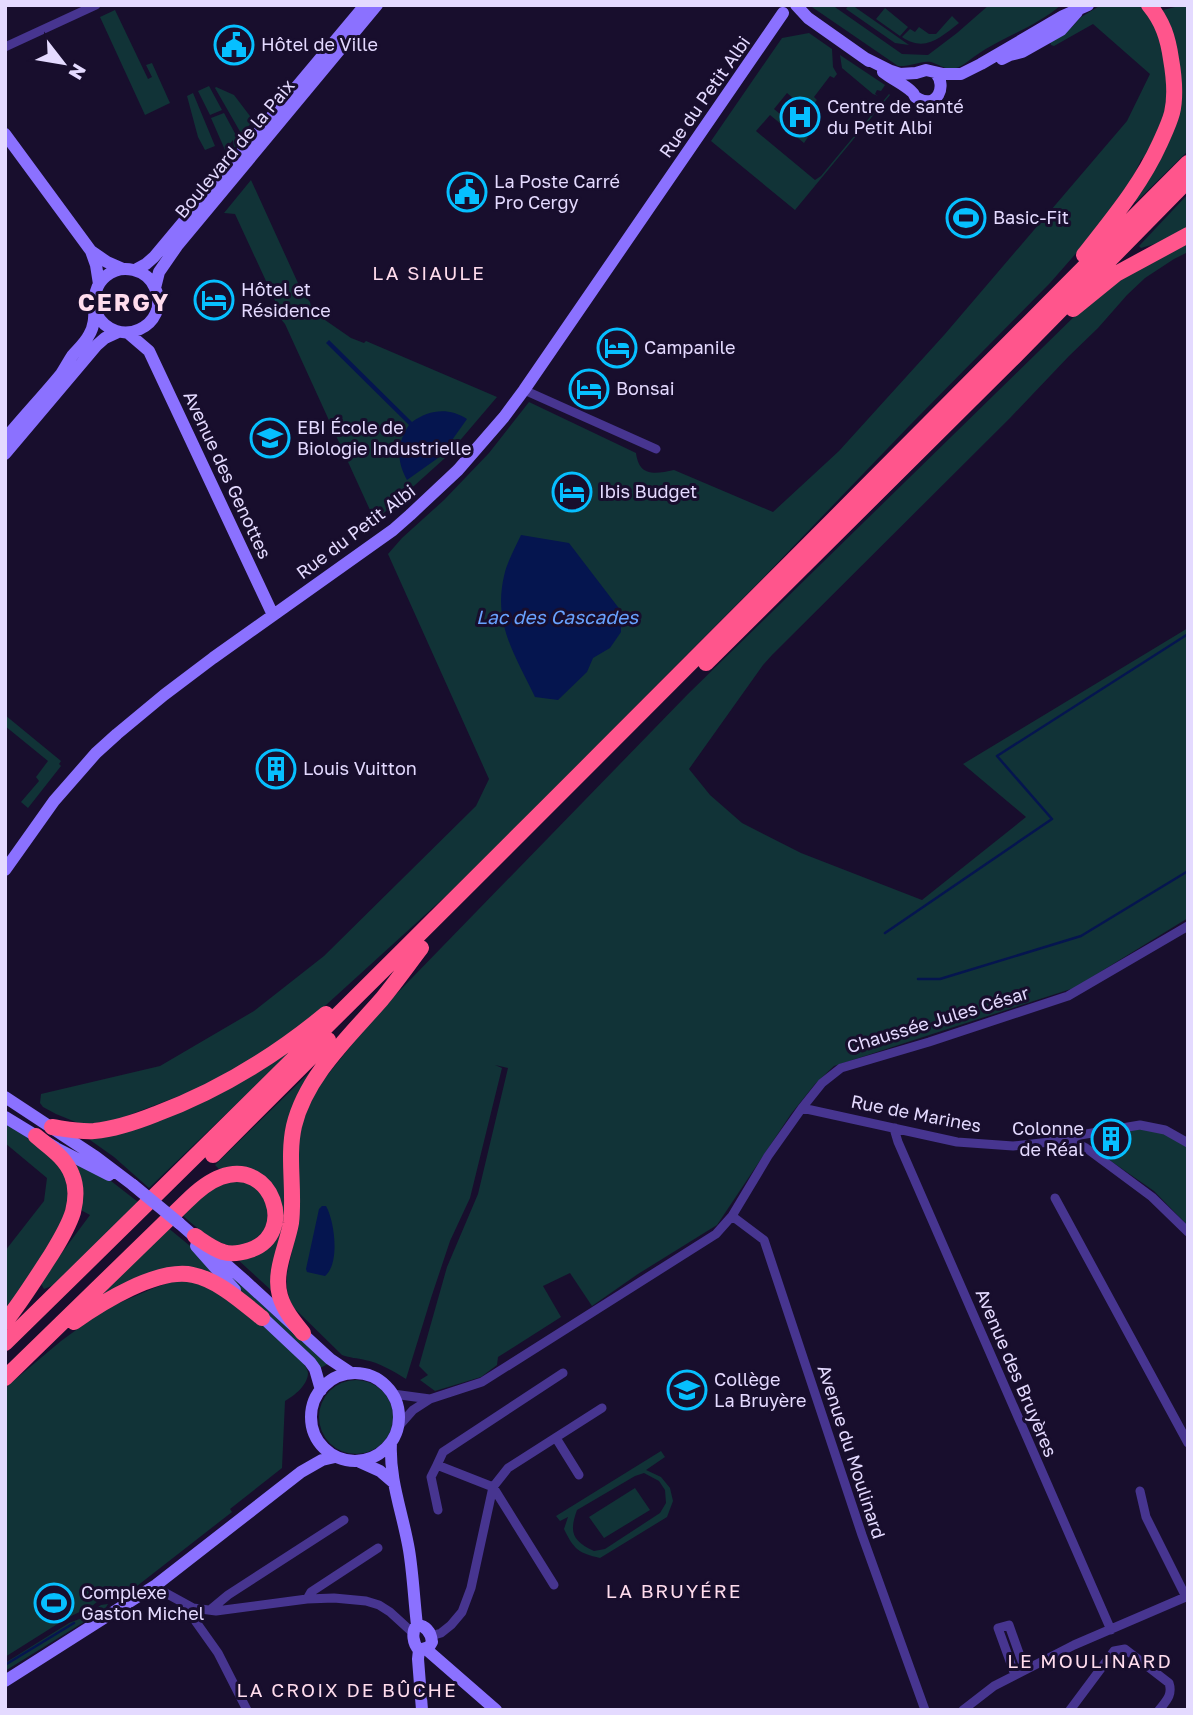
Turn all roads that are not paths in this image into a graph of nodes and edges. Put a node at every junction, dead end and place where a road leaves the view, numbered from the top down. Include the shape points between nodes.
1 (96, 5) edge
2 (365, 5) edge
3 (377, 5) edge
4 (1149, 5) edge
5 (784, 8) edge
6 (1083, 8) edge
7 (5, 47) edge
8 (863, 57) junction
9 (916, 73) junction
10 (936, 73) junction
11 (912, 92) junction
12 (940, 92) junction
13 (5, 134) edge
14 (1188, 163) edge
15 (1188, 180) edge
16 (1188, 235) edge
17 (91, 251) junction
18 (129, 270) junction
19 (99, 284) junction
20 (155, 288) junction
21 (96, 313) junction
22 (1035, 316) junction
23 (149, 323) junction
24 (123, 332) junction
25 (149, 351) junction
26 (1014, 356) junction
27 (524, 390) junction
28 (5, 439) edge
29 (656, 449) dead end
30 (5, 454) edge
31 (272, 615) junction
32 (5, 870) edge
33 (1188, 926) edge
34 (420, 941) junction
35 (5, 1097) edge
36 (802, 1108) junction
37 (5, 1117) edge
38 (51, 1127) junction
39 (895, 1128) junction
40 (36, 1136) junction
41 (1050, 1142) junction
42 (1188, 1143) edge
43 (132, 1187) junction
44 (1055, 1198) dead end
45 (732, 1216) junction
46 (177, 1225) junction
47 (1188, 1232) edge
48 (195, 1236) junction
49 (262, 1318) junction
50 (5, 1322) edge
51 (303, 1333) junction
52 (5, 1343) edge
53 (12, 1361) edge
54 (351, 1373) junction
55 (563, 1373) dead end
56 (5, 1378) edge
57 (321, 1390) junction
58 (393, 1394) junction
59 (430, 1399) junction
60 (602, 1408) dead end
61 (398, 1427) junction
62 (315, 1437) junction
63 (556, 1438) junction
64 (391, 1443) junction
65 (1188, 1443) edge
66 (335, 1457) junction
67 (359, 1461) junction
68 (437, 1465) junction
69 (301, 1472) junction
70 (579, 1475) dead end
71 (394, 1483) junction
72 (493, 1487) junction
73 (1140, 1491) dead end
74 (438, 1510) dead end
75 (344, 1520) dead end
76 (379, 1548) dead end
77 (554, 1585) dead end
78 (156, 1586) junction
79 (1187, 1597) edge
80 (307, 1599) junction
81 (193, 1608) junction
82 (210, 1610) junction
83 (415, 1629) junction
84 (1111, 1630) junction
85 (431, 1636) junction
86 (422, 1650) junction
87 (1025, 1670) junction
88 (1015, 1675) junction
89 (5, 1681) edge
90 (247, 1710) edge
91 (422, 1710) edge
92 (496, 1710) edge
93 (925, 1710) edge
94 (963, 1710) edge
95 (1070, 1710) edge
96 (1159, 1710) edge

1 - 7 street
2 - 18 street, Boulevard de la Paix via 154,257
3 - 20 street, Boulevard de la Paix via 177,246 159,272
4 - 22 highway via 1170,50 1173,105 1167,127 1129,198 1042,299
5 - 8 street, Rue du Petit Albi via 808,18
5 - 27 street, Rue du Petit Albi
6 - 10 street via 965,72
6 - 12 street via 1061,30
8 - 9 street, Rue du Petit Albi via 895,73
8 - 11 street, Rue du Petit Albi
9 - 10 street
9 - 11 street
10 - 12 street
11 - 12 street via 925,101
13 - 17 street
14 - 22 highway
15 - 26 highway
16 - 26 highway via 1116,274
17 - 18 street
17 - 19 street
18 - 19 street via 111,273
18 - 20 street via 148,278
19 - 21 street via 94,298
20 - 23 street via 158,307
21 - 24 street via 105,325
21 - 28 street via 86,340
22 - 34 highway
23 - 24 street via 138,331
23 - 25 street, Avenue des Genottes
24 - 25 street, Avenue des Genottes
24 - 30 street via 97,345
25 - 31 street, Avenue des Genottes
26 - 34 highway
27 - 29 street
27 - 31 street, Rue du Petit Albi via 474,452 410,515
31 - 32 street, Rue du Petit Albi via 163,695 96,753 54,801
33 - 36 street, Chaussée Jules César via 1068,996 841,1068 821,1083
34 - 38 highway via 385,960 302,1033 226,1082 133,1123 93,1131
34 - 51 highway via 400,977 322,1070 295,1123 291,1220 279,1288 283,1303
34 - 52 highway
34 - 53 highway
35 - 38 street
36 - 39 street, Rue de Marines
36 - 45 street, Chaussée Jules César
37 - 40 street
38 - 43 street
39 - 41 street, Rue de Marines via 957,1142 1013,1146
39 - 84 street, Avenue des Bruyères
40 - 43 street
40 - 50 highway via 69,1169 75,1204 58,1242
41 - 42 street, Rue de Marines via 1148,1125
41 - 47 street via 1086,1148 1152,1197
43 - 46 street
44 - 65 street
45 - 59 street, Chaussée Jules César via 716,1234 482,1382
45 - 93 street, Avenue du Moulinard via 764,1240
46 - 48 street
46 - 49 street
48 - 51 street
48 - 53 highway via 224,1252 254,1249 264,1243 274,1222 271,1194 260,1181 245,1175 221,1176 205,1186
49 - 53 highway via 204,1279 191,1274 167,1276 98,1305
49 - 57 street via 310,1362
51 - 54 street
53 - 56 highway
54 - 57 street via 335,1378
54 - 58 street via 377,1379
55 - 68 street via 443,1452
57 - 62 street via 311,1412
58 - 59 street, Chaussée Jules César
58 - 61 street via 399,1410
59 - 61 street, Chaussée Jules César
60 - 63 street
61 - 64 street
62 - 66 street
62 - 69 street
63 - 70 street
63 - 72 street via 508,1468
64 - 67 street via 377,1456
64 - 71 street
66 - 67 street
66 - 69 street
67 - 71 street
68 - 72 street
68 - 74 street via 431,1477
69 - 78 street
71 - 83 street via 409,1550
72 - 77 street
72 - 85 street via 462,1612 451,1625
73 - 79 street via 1146,1517
75 - 82 street
76 - 80 street
78 - 81 street
78 - 89 street
79 - 84 street
80 - 82 street
80 - 83 street via 366,1601
81 - 82 street
81 - 90 street via 196,1622
83 - 85 street via 421,1625
83 - 86 street via 415,1647
84 - 87 street
85 - 86 street via 432,1642
86 - 91 street via 418,1660
86 - 92 street
87 - 88 street
87 - 88 street via 1009,1625 998,1628
88 - 94 street
95 - 96 street via 1114,1651 1125,1649 1170,1683 1170,1697

